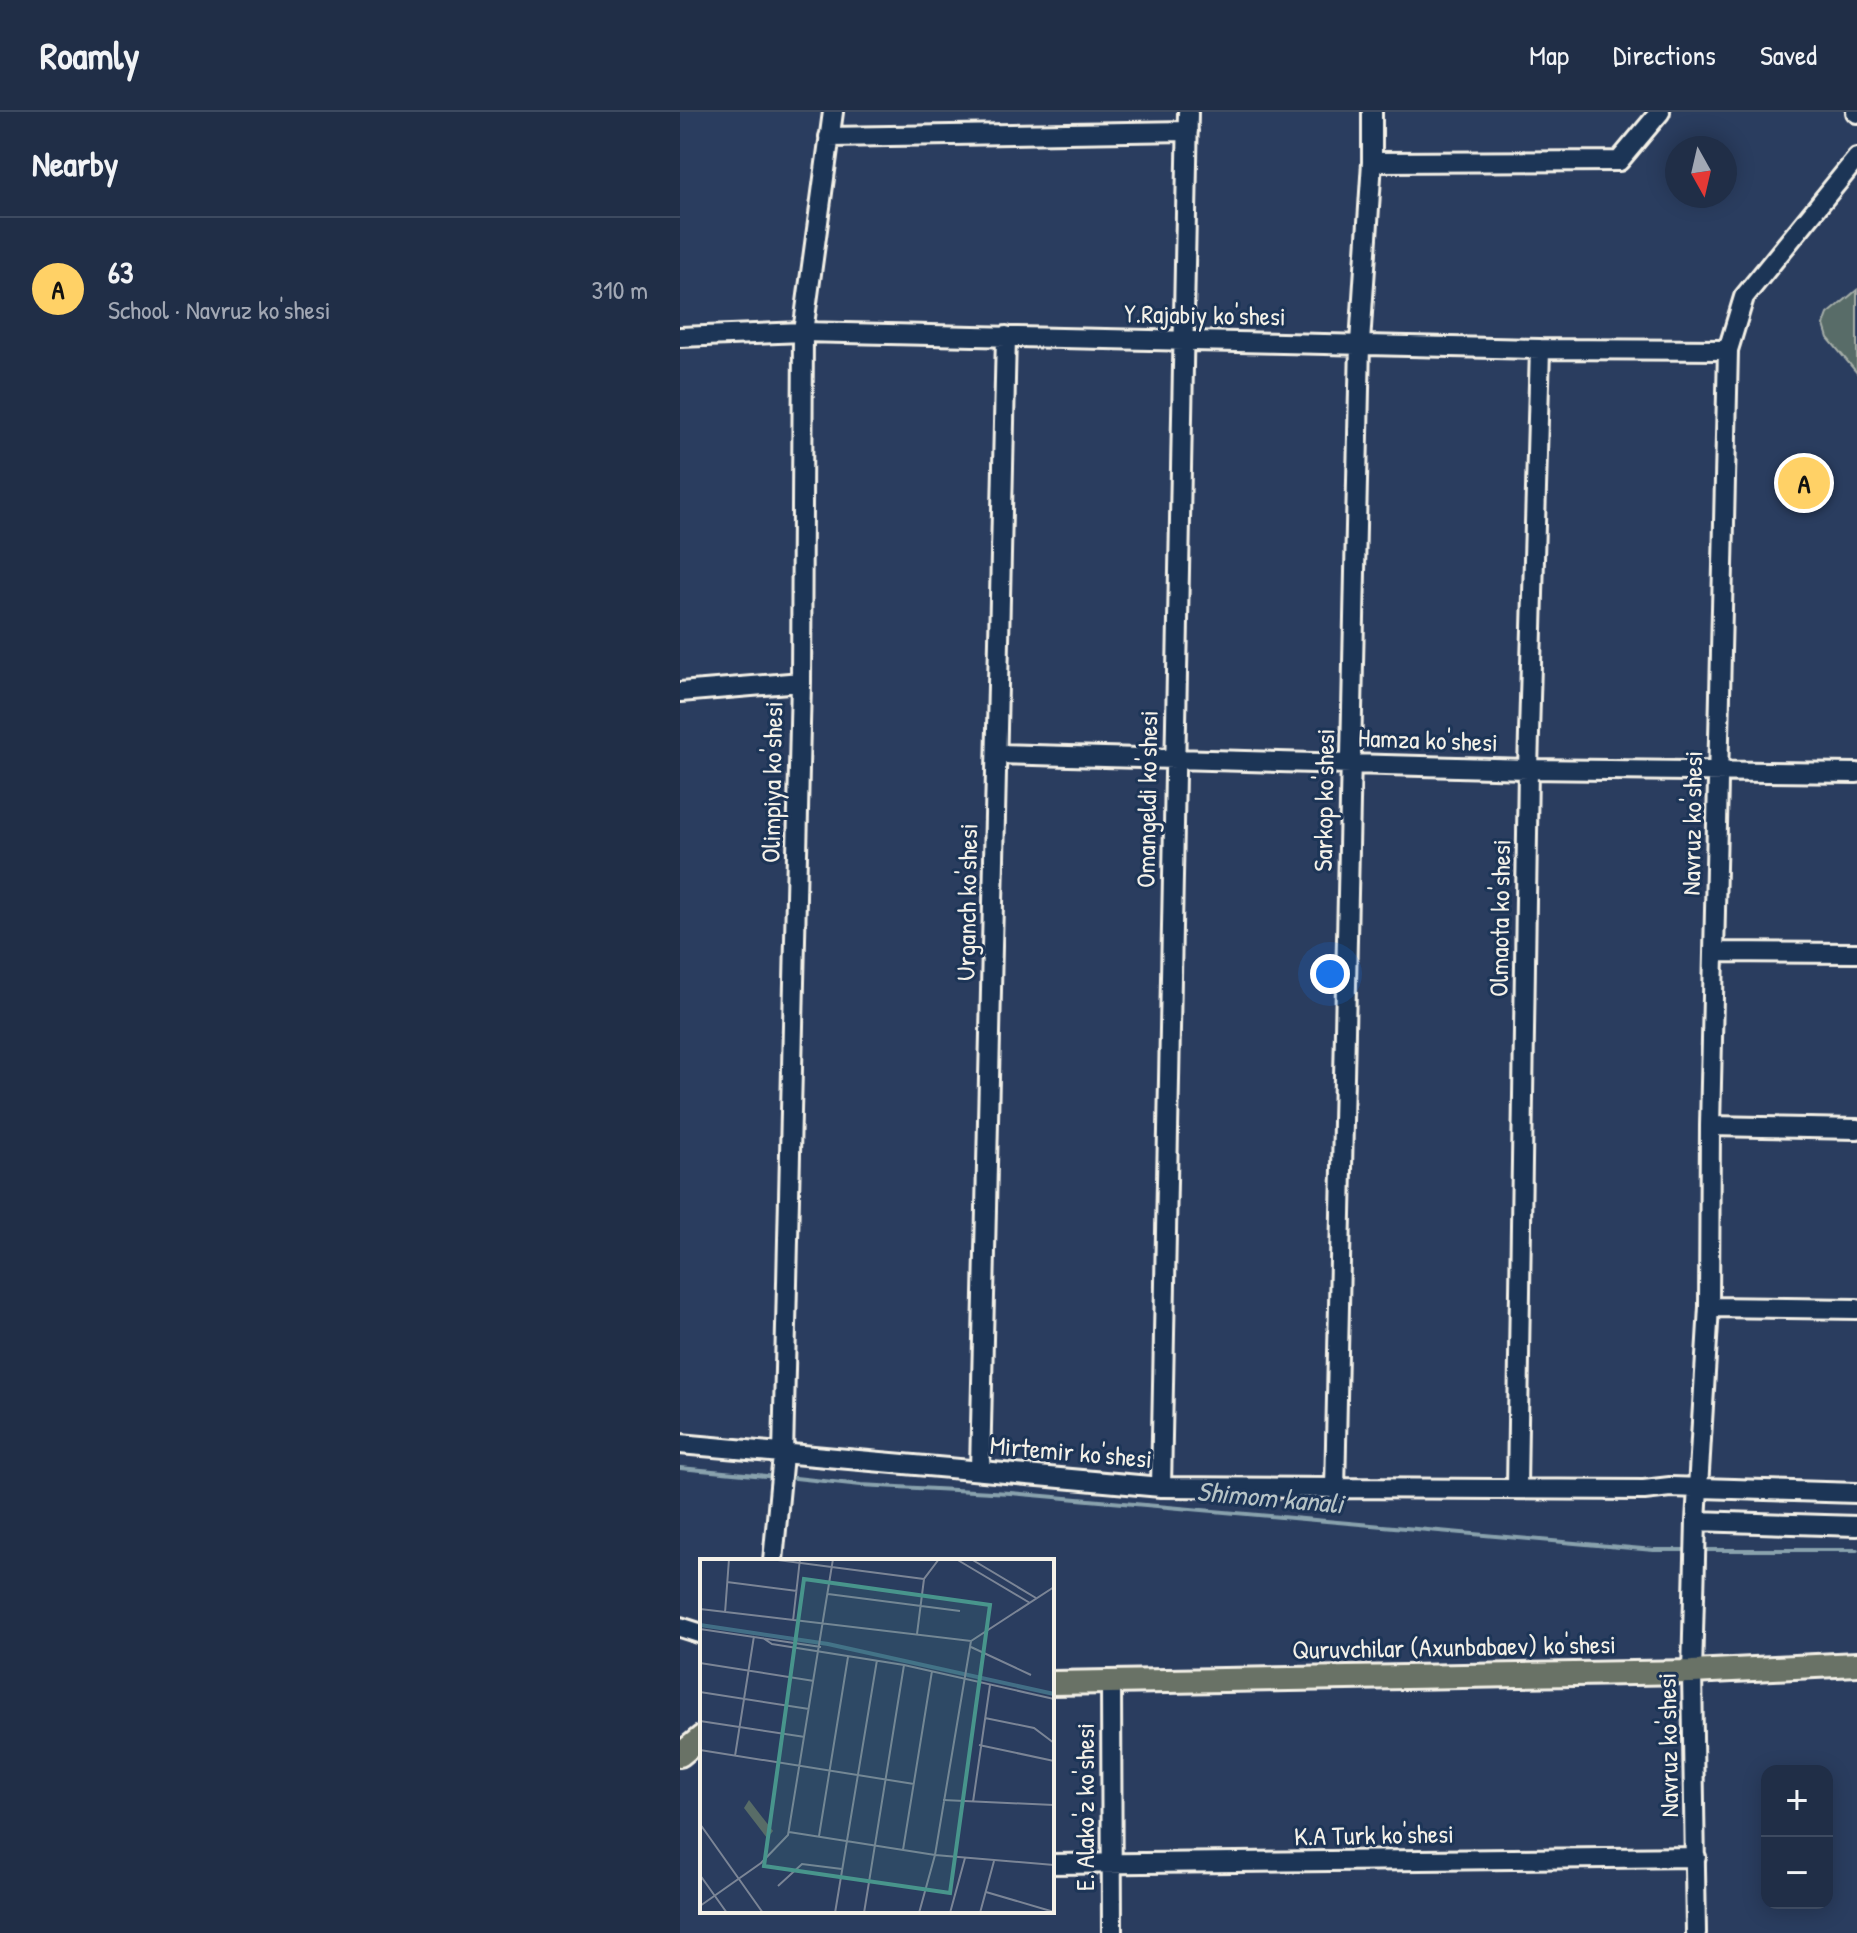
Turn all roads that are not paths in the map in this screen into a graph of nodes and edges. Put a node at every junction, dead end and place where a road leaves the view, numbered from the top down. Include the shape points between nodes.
1 (833, 112) edge
2 (1372, 112) edge
3 (1660, 112) edge
4 (1188, 121) edge
5 (829, 137) junction
6 (1857, 158) edge
7 (1372, 162) junction
8 (803, 332) junction
9 (1006, 336) junction
10 (680, 337) edge
11 (1183, 342) junction
12 (1360, 343) junction
13 (1540, 349) junction
14 (1728, 350) junction
15 (801, 682) junction
16 (680, 692) edge
17 (997, 754) junction
18 (1174, 757) junction
19 (1351, 763) junction
20 (1528, 769) junction
21 (1719, 773) junction
22 (1857, 773) edge
23 (1716, 952) junction
24 (1857, 953) edge
25 (1710, 1126) junction
26 (1857, 1129) edge
27 (1709, 1307) junction
28 (1857, 1309) edge
29 (680, 1444) edge
30 (783, 1455) junction
31 (980, 1470) junction
32 (1161, 1487) junction
33 (1517, 1488) junction
34 (1698, 1488) junction
35 (1335, 1490) junction
36 (1857, 1493) edge
37 (1696, 1526) junction
38 (1857, 1526) edge
39 (773, 1559) edge
40 (680, 1627) edge
41 (700, 1633) edge
42 (1857, 1664) edge
43 (1692, 1672) junction
44 (1111, 1680) junction
45 (1054, 1683) edge
46 (700, 1739) edge
47 (680, 1755) edge
48 (1696, 1857) junction
49 (1054, 1864) edge
50 (1110, 1864) junction
51 (1112, 1933) edge
52 (1696, 1933) edge

1 - 5 street, Olimpiya ko'shesi
2 - 7 street, Sarkop ko'shesi
3 - 7 street via 1619,161
4 - 5 street
4 - 11 street, Omangeldi ko'shesi
5 - 8 street, Olimpiya ko'shesi
6 - 14 street, Navruz ko'shesi via 1744,297
7 - 12 street, Sarkop ko'shesi
8 - 9 street, Y.Rajabiy ko'shesi
8 - 10 street, Y.Rajabiy ko'shesi
8 - 15 street, Olimpiya ko'shesi
9 - 11 street, Y.Rajabiy ko'shesi
9 - 17 street, Urganch ko'shesi
11 - 12 street, Y.Rajabiy ko'shesi
11 - 18 street, Omangeldi ko'shesi
12 - 13 street, Y.Rajabiy ko'shesi
12 - 19 street, Sarkop ko'shesi
13 - 14 street, Y.Rajabiy ko'shesi
13 - 20 street, Olmaota ko'shesi
14 - 21 street, Navruz ko'shesi
15 - 16 street
15 - 30 street, Olimpiya ko'shesi
17 - 18 street, Hamza ko'shesi
17 - 31 street, Urganch ko'shesi
18 - 19 street, Hamza ko'shesi
18 - 32 street, Omangeldi ko'shesi
19 - 20 street, Hamza ko'shesi
19 - 35 street, Sarkop ko'shesi
20 - 21 street, Hamza ko'shesi
20 - 33 street, Olmaota ko'shesi
21 - 22 street, Hamza ko'shesi
21 - 23 street, Navruz ko'shesi
23 - 24 street
23 - 25 street, Navruz ko'shesi
25 - 26 street
25 - 27 street, Navruz ko'shesi
27 - 28 street
27 - 34 street, Navruz ko'shesi
29 - 30 street, Mirtemir ko'shesi
30 - 31 street, Mirtemir ko'shesi
30 - 39 street, Olimpiya ko'shesi
31 - 32 street, Mirtemir ko'shesi
32 - 35 street, Mirtemir ko'shesi
33 - 34 street, Mirtemir ko'shesi
33 - 35 street, Mirtemir ko'shesi
34 - 36 street, Mirtemir ko'shesi
34 - 37 street, Navruz ko'shesi
37 - 38 street
37 - 43 street, Navruz ko'shesi
40 - 41 street
42 - 43 main road, Quruvchilar (Axunbabaev) ko'shesi
43 - 44 main road, Quruvchilar (Axunbabaev) ko'shesi
43 - 48 street, Navruz ko'shesi
44 - 45 main road, Quruvchilar (Axunbabaev) ko'shesi
44 - 50 street, E. Alako'z ko'shesi
46 - 47 main road
48 - 50 street, K.A Turk ko'shesi
48 - 52 street, Navruz ko'shesi
49 - 50 street, K.A Turk ko'shesi
50 - 51 street, E. Alako'z ko'shesi

